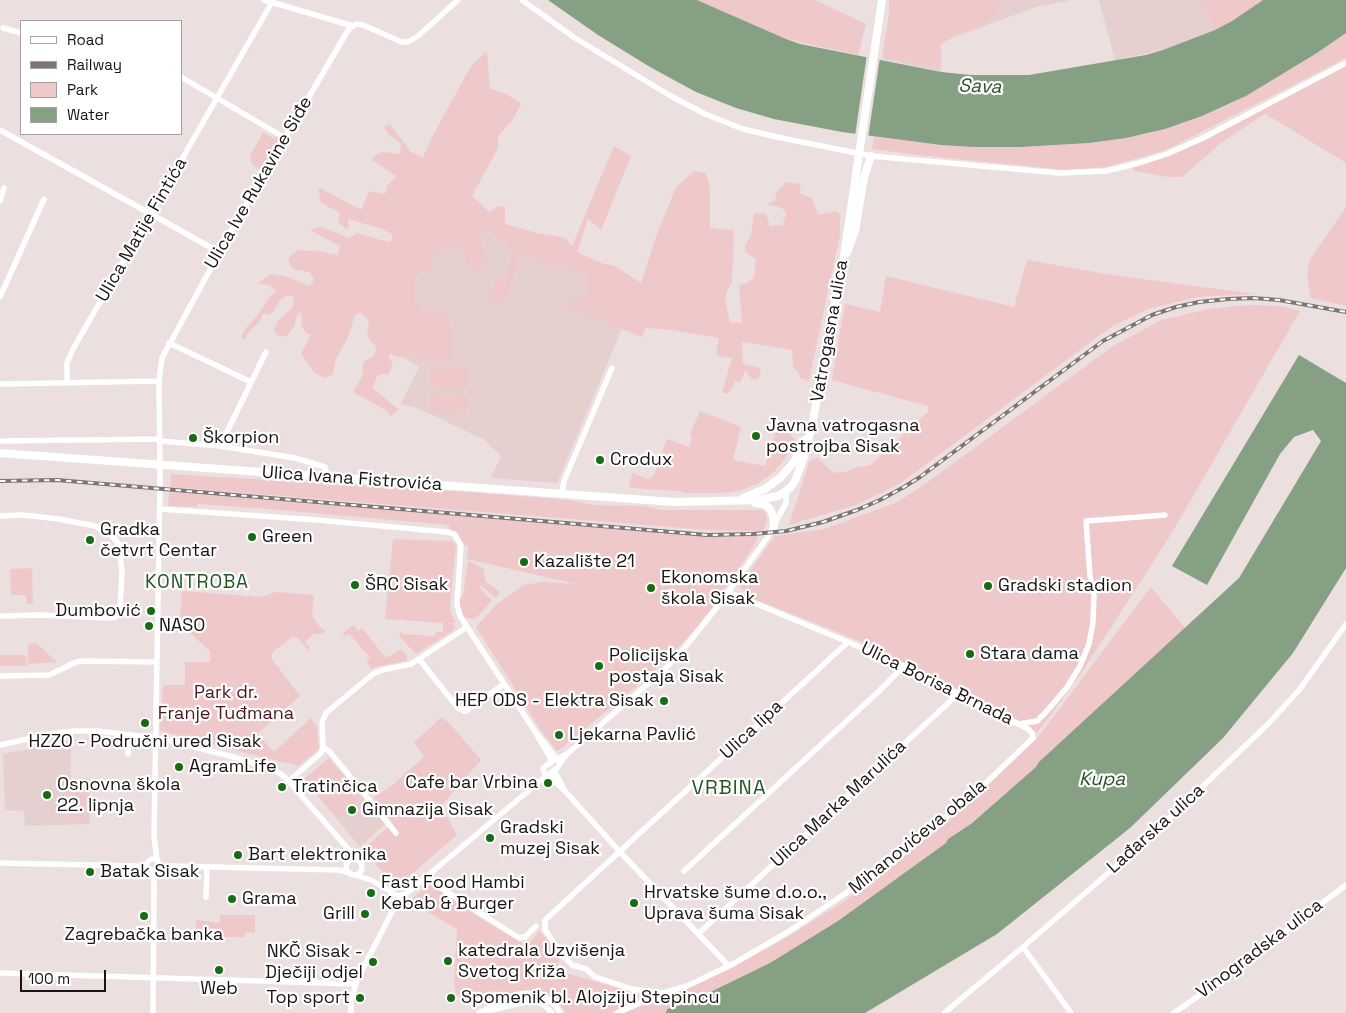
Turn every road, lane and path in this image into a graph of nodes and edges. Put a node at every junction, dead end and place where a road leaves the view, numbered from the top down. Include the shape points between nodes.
1 (264, 0) edge
2 (458, 0) edge
3 (522, 0) edge
4 (272, 2) junction
5 (881, 4) edge
6 (353, 26) junction
7 (3, 28) dead end
8 (20, 34) edge
9 (1346, 63) edge
10 (182, 78) edge
11 (218, 99) junction
12 (0, 130) edge
13 (285, 138) junction
14 (871, 156) junction
15 (4, 188) dead end
16 (44, 200) dead end
17 (0, 201) edge
18 (152, 215) junction
19 (219, 252) junction
20 (843, 262) junction
21 (0, 297) edge
22 (169, 343) junction
23 (266, 352) dead end
24 (612, 368) dead end
25 (159, 381) junction
26 (67, 382) junction
27 (251, 382) junction
28 (0, 384) edge
29 (812, 425) junction
30 (160, 440) junction
31 (0, 441) edge
32 (220, 446) junction
33 (0, 454) edge
34 (160, 466) junction
35 (326, 477) junction
36 (786, 492) junction
37 (562, 494) junction
38 (746, 501) junction
39 (726, 502) junction
40 (160, 509) junction
41 (1165, 515) dead end
42 (0, 516) edge
43 (774, 527) junction
44 (728, 592) junction
45 (0, 616) edge
46 (1346, 624) edge
47 (467, 627) junction
48 (848, 642) junction
49 (419, 659) junction
50 (157, 662) junction
51 (904, 666) junction
52 (0, 676) edge
53 (504, 684) junction
54 (958, 694) junction
55 (1017, 724) junction
56 (534, 730) junction
57 (129, 735) junction
58 (156, 738) junction
59 (0, 745) edge
60 (323, 747) junction
61 (128, 754) dead end
62 (558, 761) junction
63 (551, 763) junction
64 (543, 770) junction
65 (554, 771) junction
66 (547, 775) junction
67 (289, 781) junction
68 (532, 787) junction
69 (565, 791) junction
70 (396, 833) dead end
71 (154, 837) junction
72 (348, 850) junction
73 (620, 852) junction
74 (149, 860) junction
75 (158, 860) junction
76 (358, 860) junction
77 (0, 863) edge
78 (348, 863) junction
79 (137, 866) junction
80 (170, 866) junction
81 (207, 867) junction
82 (362, 867) junction
83 (154, 869) junction
84 (339, 870) junction
85 (684, 871) dead end
86 (352, 874) junction
87 (425, 878) junction
88 (371, 880) junction
89 (1346, 885) edge
90 (398, 896) junction
91 (206, 897) dead end
92 (545, 920) joint
93 (536, 926) dead end
94 (698, 934) junction
95 (1023, 947) junction
96 (726, 966) junction
97 (0, 973) edge
98 (153, 977) junction
99 (356, 984) junction
100 (633, 989) junction
101 (663, 993) junction
102 (635, 1005) junction
103 (152, 1013) edge
104 (351, 1013) edge
105 (481, 1013) edge
106 (552, 1013) edge
107 (560, 1013) edge
108 (617, 1013) edge
109 (944, 1013) edge
110 (1071, 1013) edge
111 (1174, 1013) edge

1 - 4 street
2 - 6 street via 408,42 363,24
3 - 14 street via 575,38 710,116 761,134
4 - 6 street
4 - 11 street, Ulica Matije Fintića
5 - 20 main road, Vatrogasna ulica
6 - 13 street, Ulica Ive Rukavine Siđe
7 - 8 street
9 - 14 street via 1190,144 1151,160 1116,169 1058,173
10 - 11 street
11 - 13 street
11 - 18 street, Ulica Matije Fintića
12 - 18 street
13 - 19 street, Ulica Ive Rukavine Siđe
14 - 20 main road via 855,231
15 - 17 street
16 - 21 street
18 - 19 street
18 - 26 street, Ulica Matije Fintića via 73,349
19 - 22 street, Ulica Ive Rukavine Siđe
20 - 29 main road, Vatrogasna ulica
22 - 25 street, Ulica Ive Rukavine Siđe via 161,362
22 - 27 street
23 - 27 street
24 - 37 street via 564,480
25 - 26 street
25 - 30 street, Ulica Ive Rukavine Siđe
26 - 28 street
27 - 32 street
29 - 36 main road, Vatrogasna ulica via 797,476
29 - 39 main road via 798,455 781,477 758,493
30 - 31 street, Ulica Ivana Fistrovića
30 - 32 street, Ulica Ivana Fistrovića
30 - 34 street, Ulica Ive Rukavine Siđe
32 - 35 street, Ulica Ivana Fistrovića via 295,458 326,468
33 - 34 main road, Ulica Ivana Fistrovića
34 - 35 main road, Ulica Ivana Fistrovića
34 - 40 street, Ulica Ive Rukavine Siđe
35 - 37 main road, Ulica Ivana Fistrovića
36 - 38 main road via 774,498
36 - 43 street via 786,503
37 - 39 main road, Ulica Ivana Fistrovića via 674,502
38 - 39 main road
38 - 43 main road via 768,506
40 - 47 street via 454,534 461,548 457,604
40 - 50 street, Ulica Ive Rukavine Siđe
41 - 55 street, Ulica Borisa Brnada via 1086,521 1094,595 1089,644 1068,686 1047,711 1037,721
42 - 45 street via 23,515 95,526 110,534 119,544 122,573 120,608 116,617
43 - 44 street
44 - 48 street, Ulica Borisa Brnada
44 - 62 street via 665,670
46 - 95 street, Lađarska ulica via 1300,689 1269,723 1153,834
47 - 49 street
47 - 53 street
48 - 51 street, Ulica Borisa Brnada
48 - 73 street, Ulica lipa
49 - 53 street via 458,708 464,711
49 - 60 street via 412,664 373,674 326,714 322,722
50 - 52 street via 80,662 49,674
50 - 58 street, Ulica Ive Rukavine Siđe
51 - 54 street, Ulica Borisa Brnada
51 - 85 street
53 - 56 street
54 - 55 street, Ulica Borisa Brnada
54 - 94 street, Ulica Marka Marulića
55 - 96 street, Mihanovićeva obala via 1028,729 1033,738 930,831 889,864 788,932
56 - 62 street
56 - 63 street
57 - 58 street
57 - 59 street via 73,731
57 - 61 street
58 - 67 street via 183,742 238,758 272,769
58 - 71 street, Ulica Ive Rukavine Siđe
60 - 67 street via 318,756
60 - 70 street
62 - 63 street
62 - 65 street
63 - 64 street
64 - 66 street
64 - 68 street
65 - 66 street
65 - 69 street
66 - 68 street
66 - 69 street
67 - 72 street
68 - 87 street
69 - 73 street
71 - 74 street
71 - 75 street
72 - 76 street
72 - 78 street
73 - 92 street, Ulica lipa
73 - 94 street
74 - 75 street
74 - 79 street
74 - 83 street via 147,864
75 - 80 street
75 - 83 street
76 - 78 street via 352,859
76 - 82 street
77 - 79 street
78 - 84 street
78 - 86 street via 347,869
79 - 83 street
80 - 81 street
80 - 83 street
81 - 84 street
81 - 91 street
82 - 86 street via 359,873
82 - 88 street
83 - 98 street
84 - 86 street
86 - 88 street
87 - 90 street
87 - 93 street via 519,938 525,937
88 - 90 street
89 - 111 street, Vinogradska ulica
90 - 99 street
92 - 100 street, Mihanovićeva obala via 546,933 572,965
94 - 96 street
95 - 109 street, Lađarska ulica
95 - 110 street
96 - 101 street, Mihanovićeva obala via 687,986
97 - 98 street
98 - 99 street
98 - 103 street
99 - 104 street
100 - 101 street, Mihanovićeva obala
100 - 102 street
101 - 102 street, Mihanovićeva obala
102 - 108 street, Mihanovićeva obala
105 - 106 street via 529,1001 540,1003
105 - 107 street via 520,994 546,998

